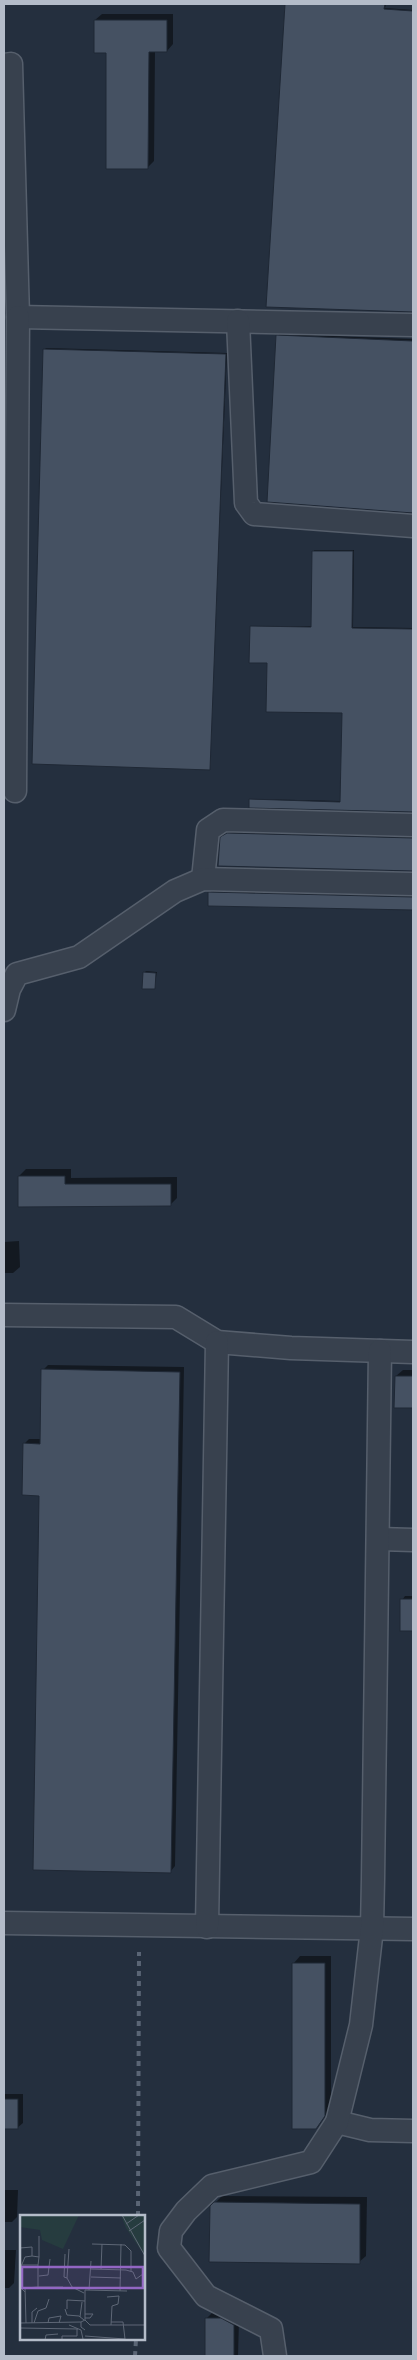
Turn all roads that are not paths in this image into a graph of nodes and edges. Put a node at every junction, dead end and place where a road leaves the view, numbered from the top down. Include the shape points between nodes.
1 (8, 64) edge
2 (18, 317) junction
3 (238, 321) junction
4 (413, 325) edge
5 (413, 526) edge
6 (15, 790) dead end
7 (413, 825) edge
8 (202, 879) junction
9 (413, 884) edge
10 (4, 1010) edge
11 (4, 1315) edge
12 (217, 1342) junction
13 (380, 1351) junction
14 (413, 1352) edge
15 (379, 1539) junction
16 (413, 1540) edge
17 (4, 1923) edge
18 (207, 1927) junction
19 (372, 1928) junction
20 (413, 1929) edge
21 (337, 2122) junction
22 (413, 2131) edge
23 (275, 2356) edge

1 - 2 street
2 - 3 street
2 - 6 street
3 - 4 street
3 - 5 street via 246,503 254,514
7 - 8 street via 224,820 208,830
8 - 9 street
8 - 10 street via 175,891 79,957 17,974 9,988
11 - 12 street via 176,1317
12 - 13 street
12 - 18 street
13 - 14 street
13 - 15 street
15 - 16 street
15 - 19 street
17 - 18 street
18 - 19 street
19 - 20 street
19 - 21 street via 362,2025
21 - 22 street via 370,2130
21 - 23 street via 311,2162 212,2186 171,2231 169,2248 206,2296 271,2330

